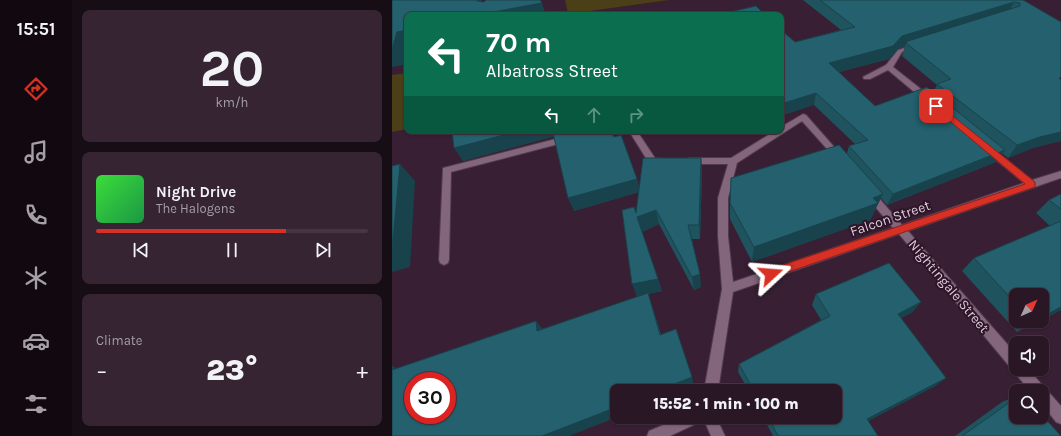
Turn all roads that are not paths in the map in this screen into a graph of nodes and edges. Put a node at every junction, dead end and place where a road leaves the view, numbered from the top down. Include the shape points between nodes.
1 (922, 44) edge
2 (889, 67) junction
3 (867, 77) dead end
4 (936, 106) edge
5 (784, 129) edge
6 (635, 134) edge
7 (776, 134) edge
8 (576, 137) edge
9 (984, 146) edge
10 (733, 161) junction
11 (844, 164) edge
12 (1061, 174) edge
13 (1032, 185) junction
14 (865, 187) edge
15 (901, 229) junction
16 (444, 260) dead end
17 (728, 289) junction
18 (1009, 356) edge
19 (1026, 376) edge
20 (712, 384) edge
21 (1033, 384) edge
22 (1049, 402) edge
23 (1061, 417) edge
24 (682, 424) edge
25 (712, 424) edge
26 (654, 436) edge
27 (718, 436) edge

1 - 2 street via 900,51
2 - 3 street
2 - 4 street
5 - 11 street via 803,117
6 - 10 street via 652,161
7 - 10 street
8 - 16 street via 446,170
9 - 13 street
10 - 17 street via 723,198 723,236
12 - 13 street, Falcon Street
13 - 15 street, Falcon Street
14 - 15 street, Nightingale Street
15 - 17 street, Falcon Street
15 - 18 street, Nightingale Street
17 - 20 street
19 - 21 street
22 - 23 street
24 - 26 street
25 - 27 street

